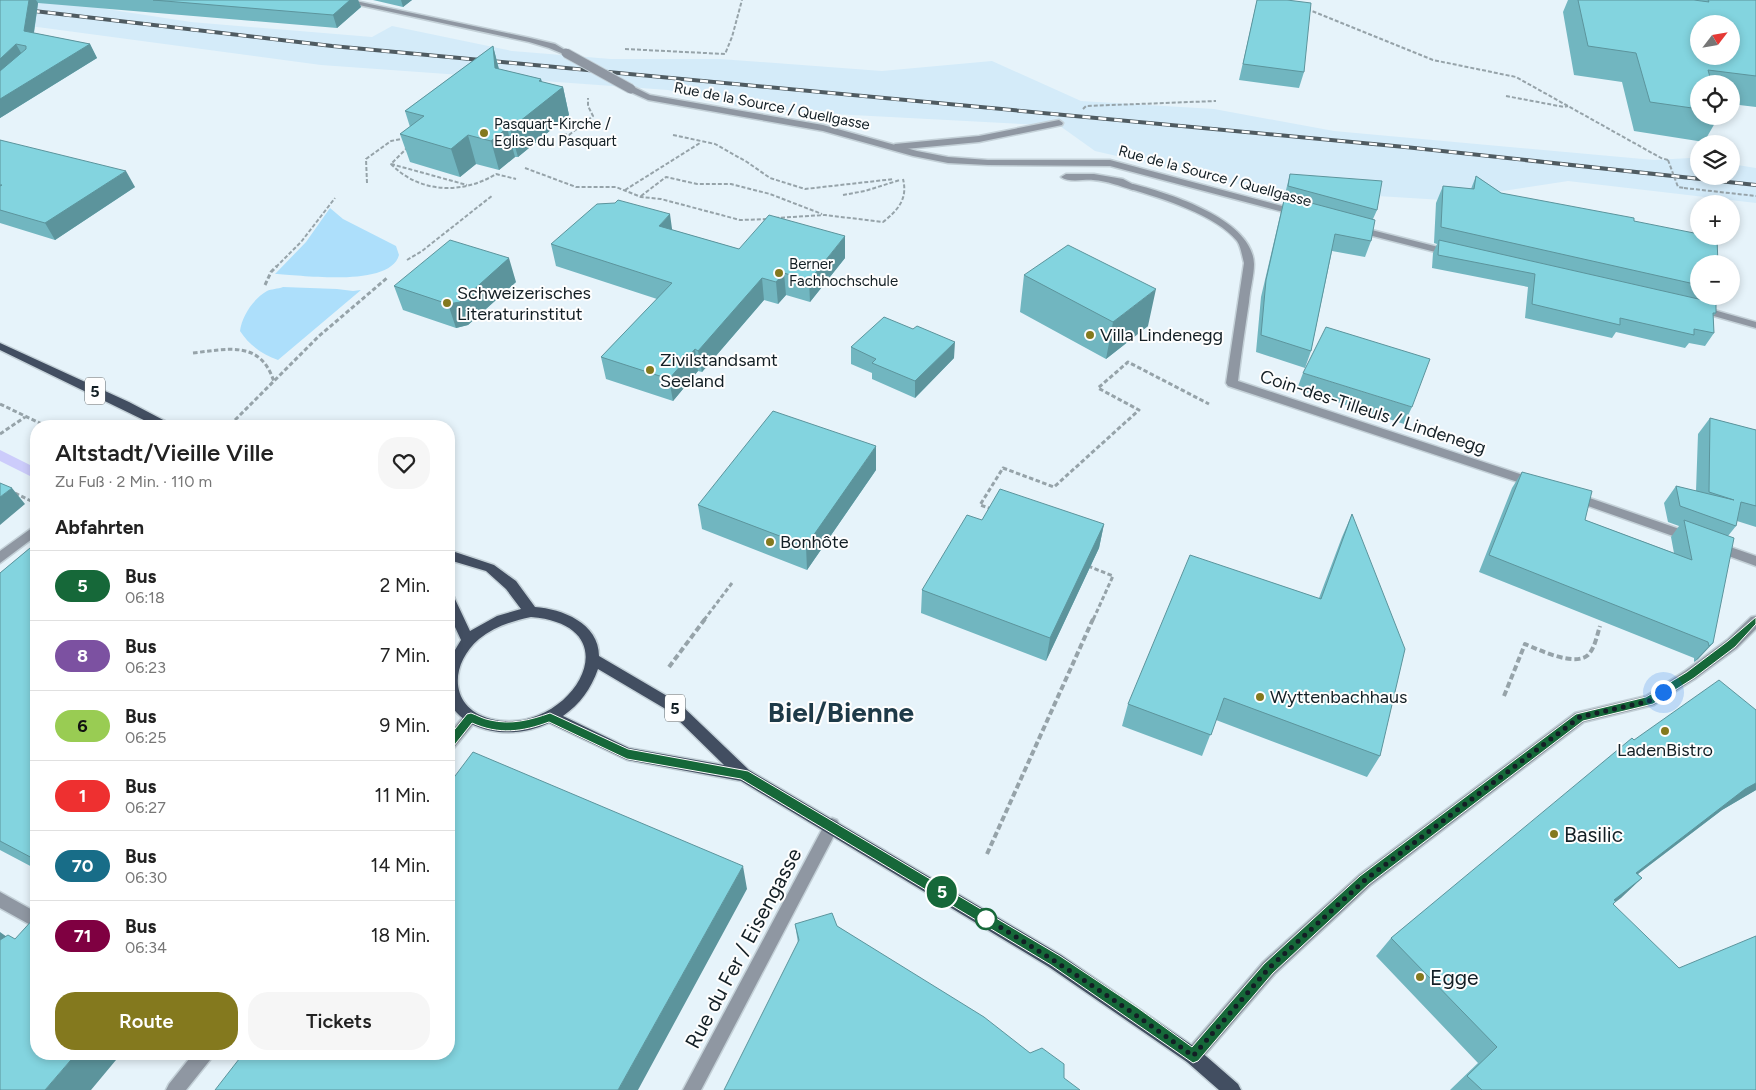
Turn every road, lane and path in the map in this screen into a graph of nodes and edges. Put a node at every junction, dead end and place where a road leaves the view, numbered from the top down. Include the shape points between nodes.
1 (340, 0) edge
2 (742, 0) edge
3 (1304, 8) edge
4 (616, 49) dead end
5 (1506, 96) dead end
6 (1216, 101) dead end
7 (587, 104) dead end
8 (1568, 106) junction
9 (1059, 124) joint
10 (408, 134) edge
11 (563, 134) dead end
12 (673, 135) dead end
13 (400, 139) junction
14 (406, 141) dead end
15 (700, 142) junction
16 (413, 143) edge
17 (895, 147) junction
18 (391, 164) junction
19 (525, 168) dead end
20 (899, 174) dead end
21 (1066, 177) dead end
22 (516, 179) dead end
23 (903, 179) junction
24 (367, 183) dead end
25 (470, 185) junction
26 (624, 190) junction
27 (493, 195) dead end
28 (843, 195) dead end
29 (1756, 196) edge
30 (641, 197) junction
31 (335, 198) dead end
32 (1305, 215) edge
33 (825, 216) junction
34 (1343, 226) edge
35 (1466, 256) edge
36 (407, 260) dead end
37 (387, 278) dead end
38 (265, 285) dead end
39 (1687, 306) edge
40 (1756, 325) edge
41 (0, 346) edge
42 (194, 353) dead end
43 (274, 382) junction
44 (1232, 383) junction
45 (0, 404) edge
46 (25, 417) junction
47 (32, 420) edge
48 (154, 420) edge
49 (235, 420) dead end
50 (0, 434) edge
51 (1549, 488) edge
52 (7, 489) edge
53 (1568, 494) edge
54 (30, 501) edge
55 (995, 510) edge
56 (30, 535) edge
57 (455, 557) edge
58 (0, 558) edge
59 (1756, 561) edge
60 (1087, 566) edge
61 (732, 583) dead end
62 (531, 612) junction
63 (455, 614) edge
64 (1756, 621) edge
65 (1600, 626) dead end
66 (468, 641) junction
67 (593, 659) junction
68 (455, 661) edge
69 (666, 671) dead end
70 (1504, 696) dead end
71 (455, 699) edge
72 (471, 718) junction
73 (550, 718) junction
74 (455, 737) edge
75 (744, 775) junction
76 (832, 826) junction
77 (988, 854) dead end
78 (0, 900) edge
79 (30, 917) edge
80 (1193, 1056) junction
81 (199, 1060) edge
82 (175, 1090) edge
83 (692, 1090) edge
84 (1232, 1090) edge

1 - 17 street, Rue de la Source / Quellgasse, bridge via 552,46 631,90 648,96 822,128
2 - 4 path via 725,54
3 - 8 path via 1433,60 1516,77
5 - 8 path
6 - 9 path via 1086,106
7 - 11 path via 593,116 569,135
8 - 29 path, bridge via 1668,160 1678,187
9 - 17 street via 979,140
10 - 13 path
12 - 15 path
13 - 14 path
13 - 24 path via 391,141 366,159
15 - 23 path via 714,144 770,178 805,189
15 - 26 path
16 - 18 path
17 - 32 street, Rue de la Source / Quellgasse via 972,162 1110,163
18 - 25 path
18 - 25 path via 400,175 420,184 437,187
19 - 26 path via 576,187
20 - 23 path
21 - 44 street, Coin-des-Tilleuls / Lindenegg via 1120,181 1155,193 1202,214 1234,233 1245,246 1249,263
22 - 25 path via 496,174 486,181
23 - 28 path
23 - 33 path via 906,189 900,208 883,222
26 - 30 path
27 - 36 path
30 - 33 path via 661,199 740,220
30 - 33 path via 666,177 697,184 731,184 770,194
31 - 38 path via 301,242 271,272
34 - 35 street
37 - 43 path via 319,336
39 - 40 street
41 - 48 main road, 5
42 - 43 path via 247,351 268,364
43 - 49 path
44 - 51 street, Coin-des-Tilleuls / Lindenegg
44 - 55 path via 1209,405 1128,362 1098,388 1139,410 1054,487 1003,468 980,505
45 - 46 path
46 - 47 path
46 - 50 path
52 - 54 path
53 - 59 street
56 - 58 street
57 - 62 main road via 490,568 511,585
60 - 77 path via 1113,576
61 - 69 path
62 - 66 main road via 496,620
62 - 67 main road via 555,614 570,620 590,644
63 - 66 main road
64 - 80 street via 1732,644 1649,701 1580,717 1372,874 1269,968
65 - 70 path via 1588,655 1582,658 1565,658 1525,644
66 - 68 main road
67 - 73 main road via 587,681 573,702
67 - 75 main road, 5 via 674,707
71 - 72 main road
72 - 73 main road via 487,725 508,728
72 - 74 street
73 - 75 main road, 5 via 627,754
75 - 76 main road, 5
76 - 80 main road, 5 via 1055,961
76 - 83 street, Rue du Fer / Eisengasse
78 - 79 street
80 - 84 main road, 5
81 - 82 street

